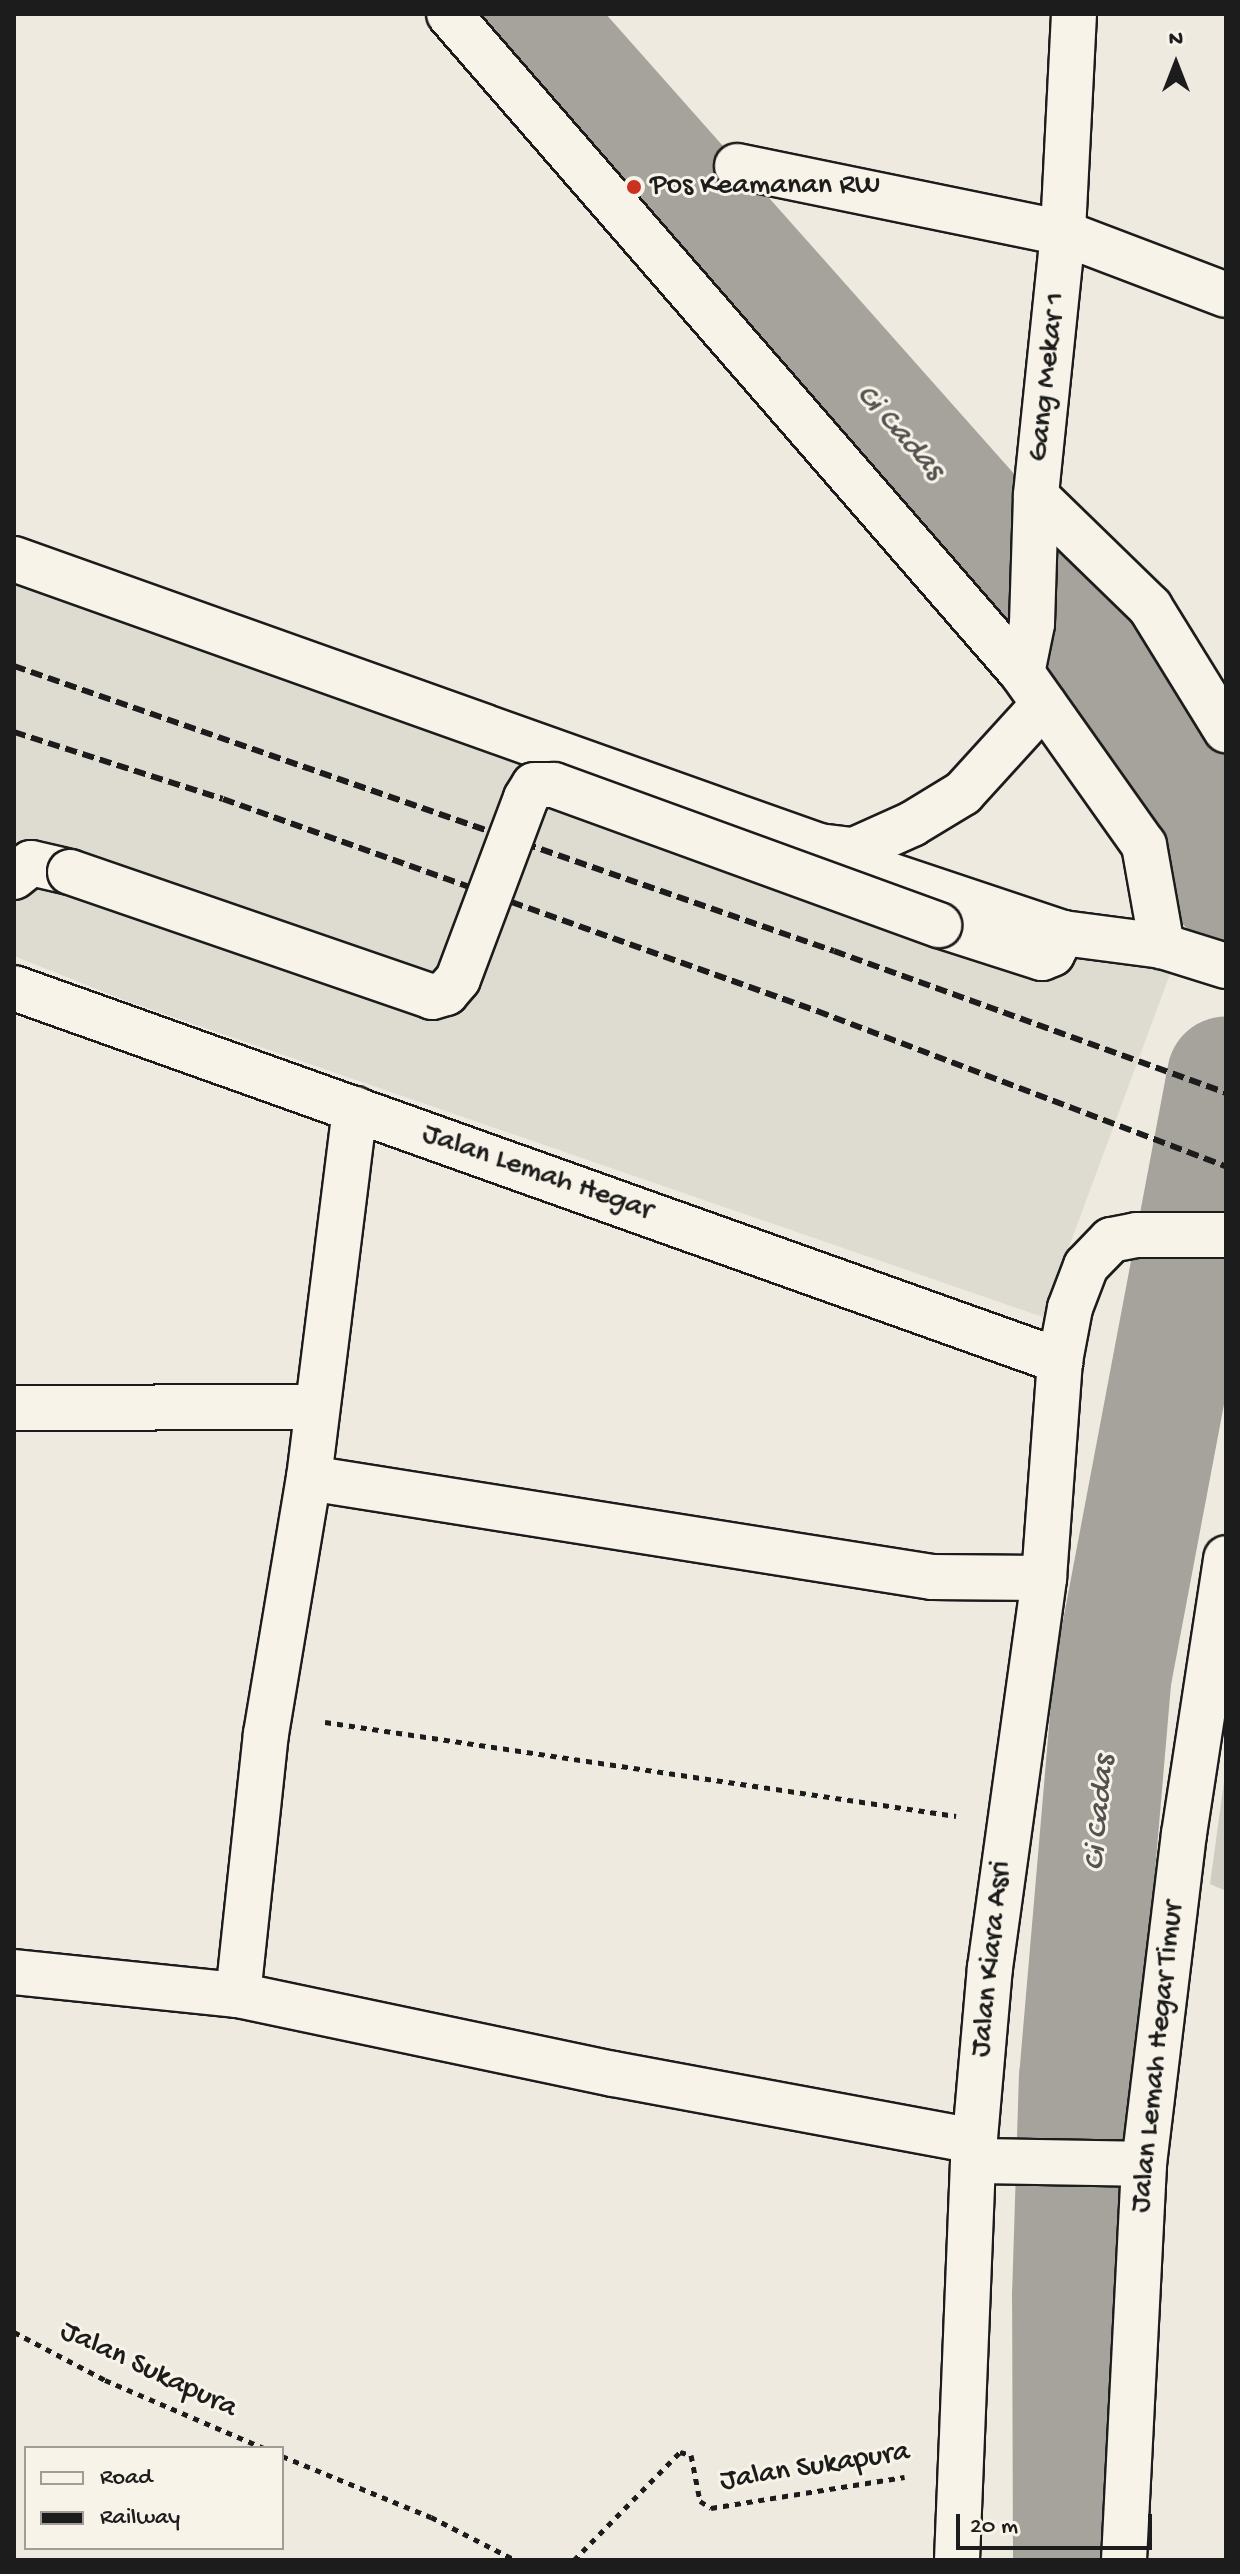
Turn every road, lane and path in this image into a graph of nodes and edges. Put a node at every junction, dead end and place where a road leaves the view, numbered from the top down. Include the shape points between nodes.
1 (449, 14) edge
2 (1074, 14) edge
3 (737, 166) dead end
4 (1063, 233) junction
5 (1226, 295) edge
6 (1036, 508) junction
7 (14, 559) edge
8 (1033, 689) junction
9 (1226, 730) edge
10 (854, 850) junction
11 (14, 877) edge
12 (1063, 933) junction
13 (1162, 946) junction
14 (1217, 962) edge
15 (14, 988) edge
16 (355, 1109) junction
17 (1226, 1235) edge
18 (1060, 1361) junction
19 (317, 1407) junction
20 (14, 1408) edge
21 (309, 1478) junction
22 (1226, 1558) edge
23 (1044, 1578) junction
24 (269, 1713) junction
25 (1009, 1824) junction
26 (14, 1972) edge
27 (238, 1995) junction
28 (974, 2151) junction
29 (1137, 2164) junction
30 (14, 2332) edge
31 (259, 2446) edge
32 (284, 2457) edge
33 (957, 2467) junction
34 (515, 2560) edge
35 (574, 2560) edge
36 (957, 2560) edge
37 (1124, 2560) edge

1 - 8 street
2 - 4 street, Gang Mekar 1
3 - 4 street
4 - 5 street
4 - 6 street, Gang Mekar 1
6 - 8 street, Gang Mekar 1
6 - 9 street via 1083,536 1150,607
7 - 10 street via 819,846
8 - 10 street via 963,793
8 - 13 street via 1144,845
10 - 12 street via 869,868
11 - 12 street, bridge via 31,863 70,872 432,997 446,993 458,979 526,798 534,785 554,785 1042,958 1052,954
12 - 13 street
13 - 14 street
15 - 16 street, Jalan Lemah Hegar
16 - 18 street, Jalan Lemah Hegar
16 - 19 street
17 - 18 street, Jalan Kiara Asri via 1111,1240 1086,1266 1070,1308
18 - 23 street, Jalan Kiara Asri
19 - 20 street
19 - 21 street
21 - 23 street via 932,1577
21 - 24 street
22 - 29 street, Jalan Lemah Hegar Timur
23 - 25 street, Jalan Kiara Asri
24 - 25 path
24 - 27 street
25 - 28 street, Jalan Kiara Asri
26 - 27 street
27 - 28 street
28 - 29 street via 1016,2165
28 - 33 street, Jalan Kiara Asri
29 - 37 street, Jalan Lemah Hegar Timur
30 - 31 path, Jalan Sukapura via 105,2380
32 - 34 path via 431,2517
33 - 35 path, Jalan Sukapura via 711,2508 700,2501 691,2455 680,2452
33 - 36 street, Jalan Kiara Asri

